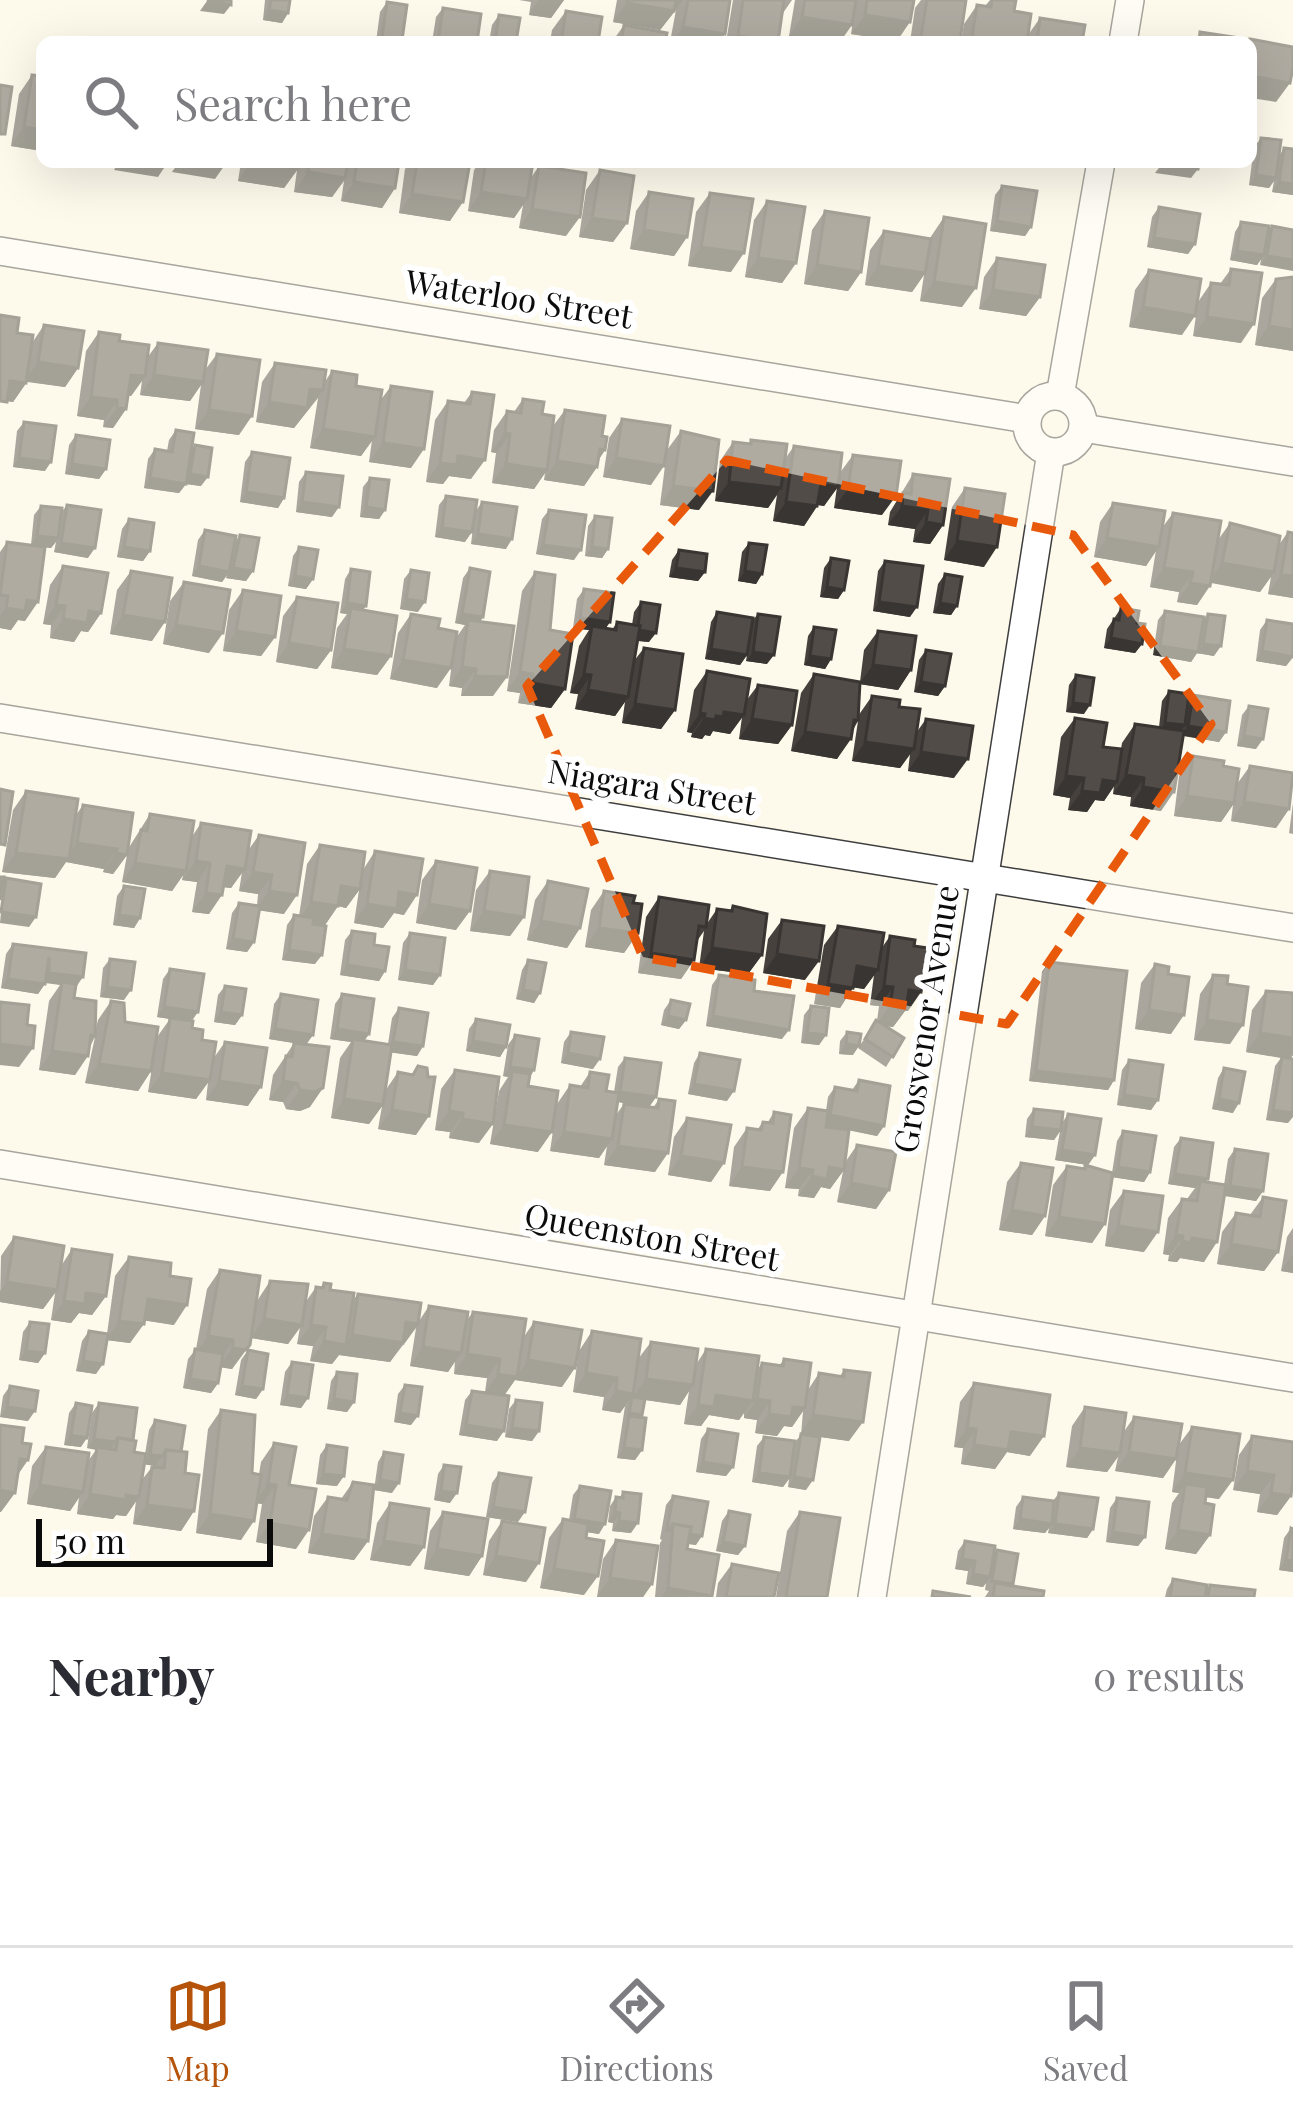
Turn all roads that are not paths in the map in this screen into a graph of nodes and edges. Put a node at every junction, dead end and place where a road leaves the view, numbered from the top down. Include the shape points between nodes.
1 (1130, 0) edge
2 (1124, 36) edge
3 (1100, 168) edge
4 (0, 251) edge
5 (1060, 396) junction
6 (1027, 419) junction
7 (1083, 428) junction
8 (1051, 452) junction
9 (1293, 462) edge
10 (0, 718) edge
11 (985, 878) junction
12 (1293, 928) edge
13 (0, 1164) edge
14 (914, 1317) junction
15 (1293, 1378) edge
16 (872, 1597) edge

1 - 2 street
3 - 5 street
4 - 6 street, Waterloo Street
5 - 6 street via 1035,403
5 - 7 street via 1080,411
6 - 8 street via 1029,436
7 - 8 street via 1075,444
7 - 9 street
8 - 11 street, Grosvenor Avenue
10 - 11 street, Niagara Street
11 - 12 street, Niagara Street
11 - 14 street, Grosvenor Avenue
13 - 14 street, Queenston Street
14 - 15 street, Queenston Street
14 - 16 street, Grosvenor Avenue

